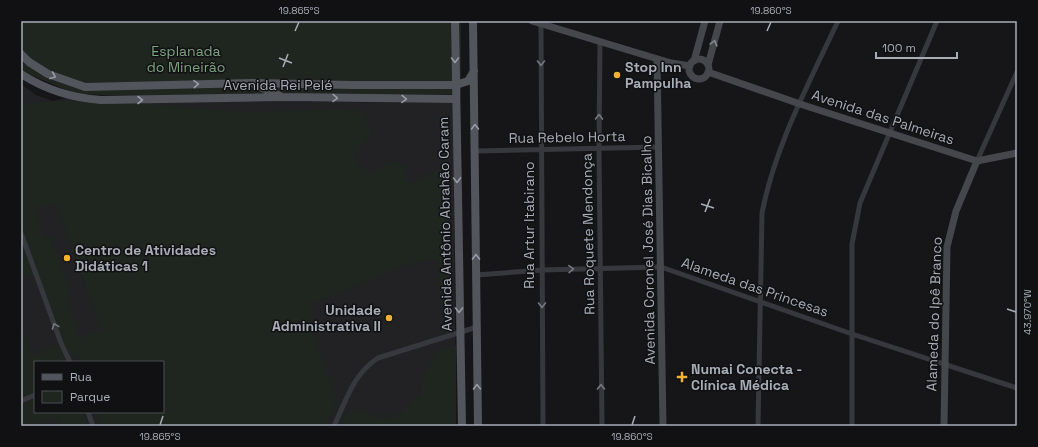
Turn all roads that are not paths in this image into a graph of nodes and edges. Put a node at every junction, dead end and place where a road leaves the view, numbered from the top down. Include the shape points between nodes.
1 (455, 21) edge
2 (473, 21) edge
3 (532, 21) edge
4 (705, 21) edge
5 (720, 21) edge
6 (838, 21) edge
7 (937, 21) edge
8 (541, 24) junction
9 (600, 41) junction
10 (21, 54) edge
11 (659, 60) junction
12 (671, 63) junction
13 (692, 64) junction
14 (474, 71) junction
15 (707, 71) junction
16 (1017, 72) edge
17 (21, 74) edge
18 (690, 74) junction
19 (252, 83) junction
20 (386, 85) junction
21 (456, 85) junction
22 (171, 86) junction
23 (282, 98) junction
24 (365, 98) junction
25 (456, 99) junction
26 (172, 100) junction
27 (800, 104) junction
28 (889, 133) junction
29 (659, 147) junction
30 (599, 148) junction
31 (541, 149) junction
32 (475, 150) junction
33 (1017, 153) edge
34 (977, 161) junction
35 (21, 233) edge
36 (661, 267) junction
37 (600, 268) junction
38 (542, 270) junction
39 (476, 275) junction
40 (760, 302) junction
41 (477, 327) junction
42 (460, 332) junction
43 (852, 334) junction
44 (70, 361) edge
45 (944, 364) junction
46 (1017, 388) edge
47 (34, 396) edge
48 (21, 401) edge
49 (88, 413) edge
50 (93, 426) edge
51 (334, 426) edge
52 (462, 426) edge
53 (478, 426) edge
54 (543, 426) edge
55 (602, 426) edge
56 (663, 426) edge
57 (758, 426) edge
58 (852, 426) edge
59 (944, 426) edge

1 -> 21 main road, Avenida Antônio Abrahão Caram
2 - 14 main road
3 - 8 street
4 - 13 street
15 -> 5 street
6 - 27 street
7 - 28 street
8 - 9 street
8 -> 31 street, Rua Artur Itabirano
9 - 11 street
30 -> 9 street, Rua Roquete Mendonça
10 -> 22 main road, Avenida Rei Pelé via 48,74 85,87
11 - 12 street
11 - 29 street, Avenida Coronel José Dias Bicalho
12 - 13 street
12 - 18 street
13 - 15 street via 700,60
13 - 18 street
14 - 21 main road via 468,81
32 -> 14 main road
15 - 18 street via 699,79
15 - 27 street, Avenida das Palmeiras
16 - 34 street, Alameda do Ipê Branco
17 -> 26 main road, Avenida Rei Pelé via 71,97 101,100
19 - 20 main road, Avenida Rei Pelé
22 -> 19 main road, Avenida Rei Pelé
19 - 23 main road
20 - 21 main road, Avenida Rei Pelé
20 - 24 main road
21 - 25 main road, Avenida Antônio Abrahão Caram
22 - 26 main road
23 -> 24 main road, Avenida Rei Pelé
23 - 26 main road, Avenida Rei Pelé
24 -> 25 main road, Avenida Rei Pelé
25 -> 42 main road, Avenida Antônio Abrahão Caram
27 - 28 street, Avenida das Palmeiras
27 - 40 street via 768,184 763,206
28 - 34 street, Avenida das Palmeiras
28 - 43 street via 860,203 854,229
29 - 30 street, Rua Rebelo Horta
29 - 36 street, Avenida Coronel José Dias Bicalho
30 - 31 street, Rua Rebelo Horta
30 - 37 street, Rua Roquete Mendonça
31 - 32 street, Rua Rebelo Horta
31 - 38 street, Rua Artur Itabirano
39 -> 32 main road
33 - 34 street, Avenida das Palmeiras
34 - 45 street, Alameda do Ipê Branco via 956,211 948,238
44 -> 35 street
36 - 37 street, Alameda das Princesas
36 - 40 street, Alameda das Princesas
36 - 56 street, Avenida Coronel José Dias Bicalho
38 -> 37 street, Alameda das Princesas
55 -> 37 street, Rua Roquete Mendonça
38 - 39 street, Alameda das Princesas
38 -> 54 street, Rua Artur Itabirano
39 - 41 main road
40 - 43 street, Alameda das Princesas
40 - 57 street
41 - 42 street
53 -> 41 main road
42 - 51 street via 378,358 366,365 355,379
42 - 52 main road, Avenida Antônio Abrahão Caram
43 - 45 street, Alameda das Princesas
43 - 58 street
45 - 46 street, Alameda das Princesas
45 - 59 street, Alameda do Ipê Branco
47 - 48 street
49 - 50 street

